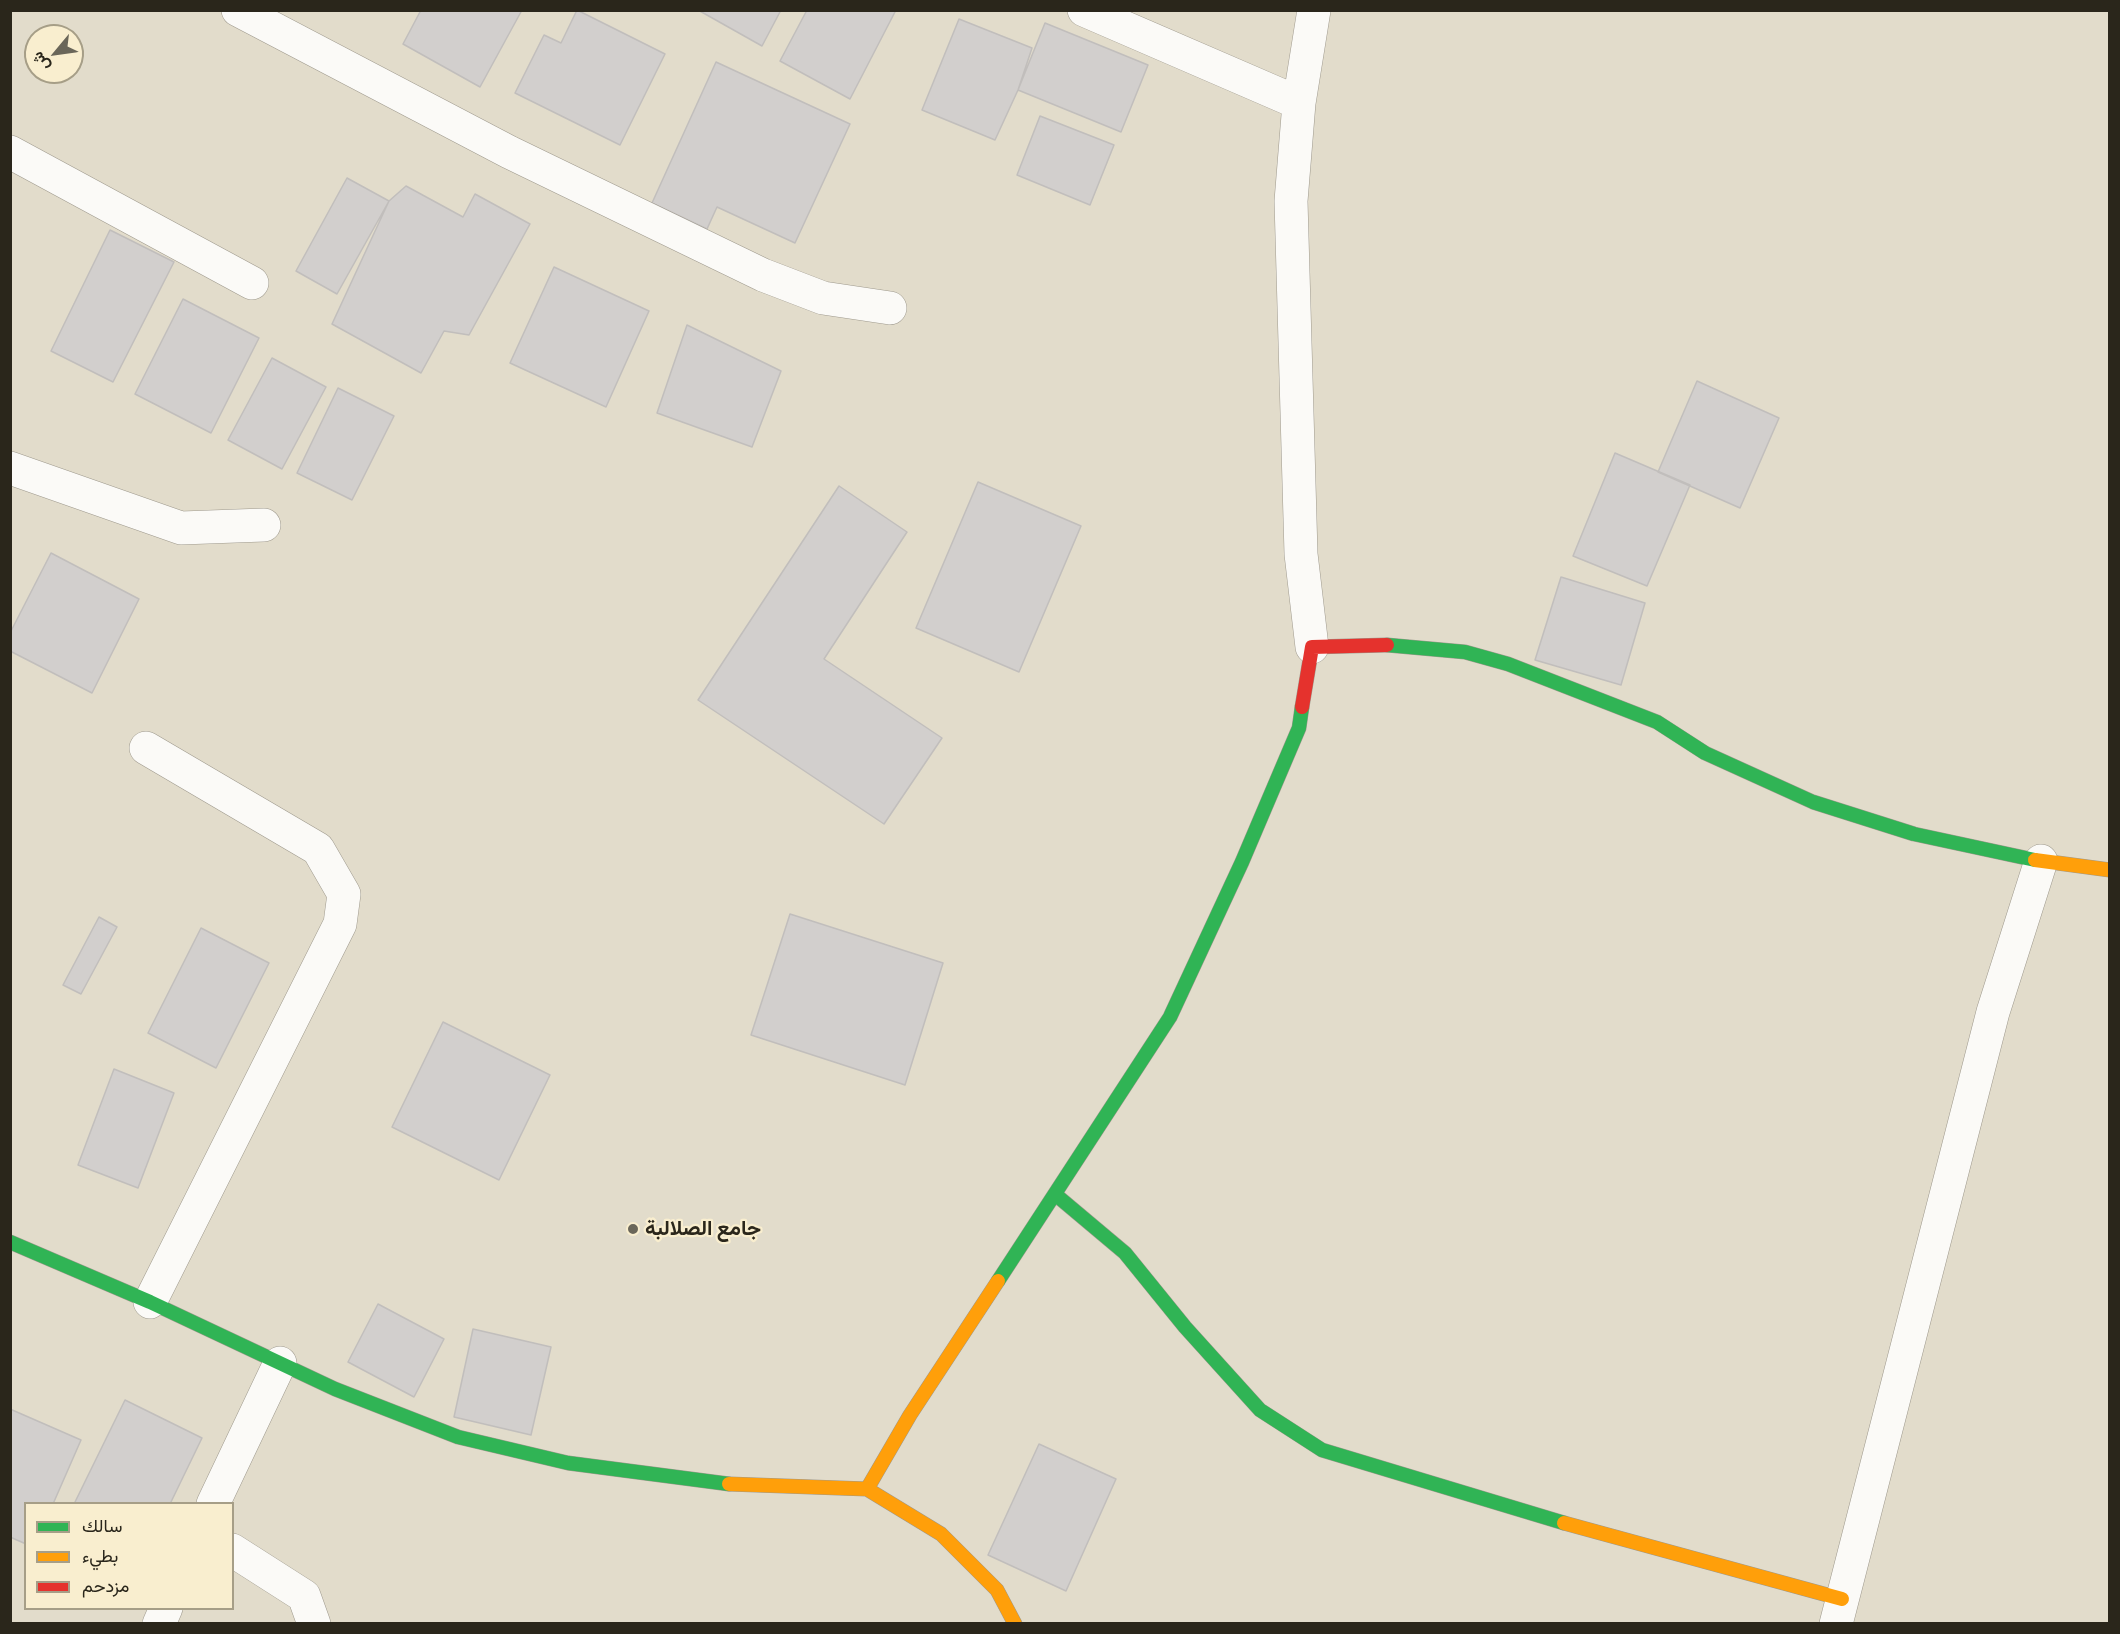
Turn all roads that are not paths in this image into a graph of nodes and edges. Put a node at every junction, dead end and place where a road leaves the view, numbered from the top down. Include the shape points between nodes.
1 (238, 10) edge
2 (1084, 10) edge
3 (1314, 10) edge
4 (1299, 103) junction
5 (10, 152) edge
6 (252, 283) dead end
7 (890, 309) dead end
8 (10, 468) edge
9 (264, 525) dead end
10 (1312, 647) junction
11 (146, 748) dead end
12 (2041, 861) junction
13 (2109, 870) edge
14 (1056, 1195) junction
15 (10, 1242) edge
16 (150, 1302) junction
17 (280, 1363) junction
18 (867, 1489) junction
19 (213, 1502) edge
20 (234, 1551) edge
21 (1839, 1611) edge
22 (314, 1623) edge
23 (1014, 1623) edge

1 - 7 street via 509,152 763,275 824,297
2 - 4 street
3 - 4 street
4 - 10 street via 1291,201 1301,554
5 - 6 street
8 - 9 street via 181,528
10 - 12 street via 1396,645 1465,652 1508,664 1657,722 1705,753 1813,802 1914,834
10 - 14 street via 1299,728 1175,1007
11 - 16 street via 318,849 344,894 339,924
12 - 13 street
12 - 21 street via 1993,1012
14 - 18 street via 910,1415
14 - 21 street via 1125,1253 1260,1410 1322,1450
15 - 16 street
16 - 17 street
17 - 18 street via 458,1437 568,1463 716,1483
17 - 19 street
18 - 23 street via 941,1534 997,1590
20 - 22 street via 304,1596

